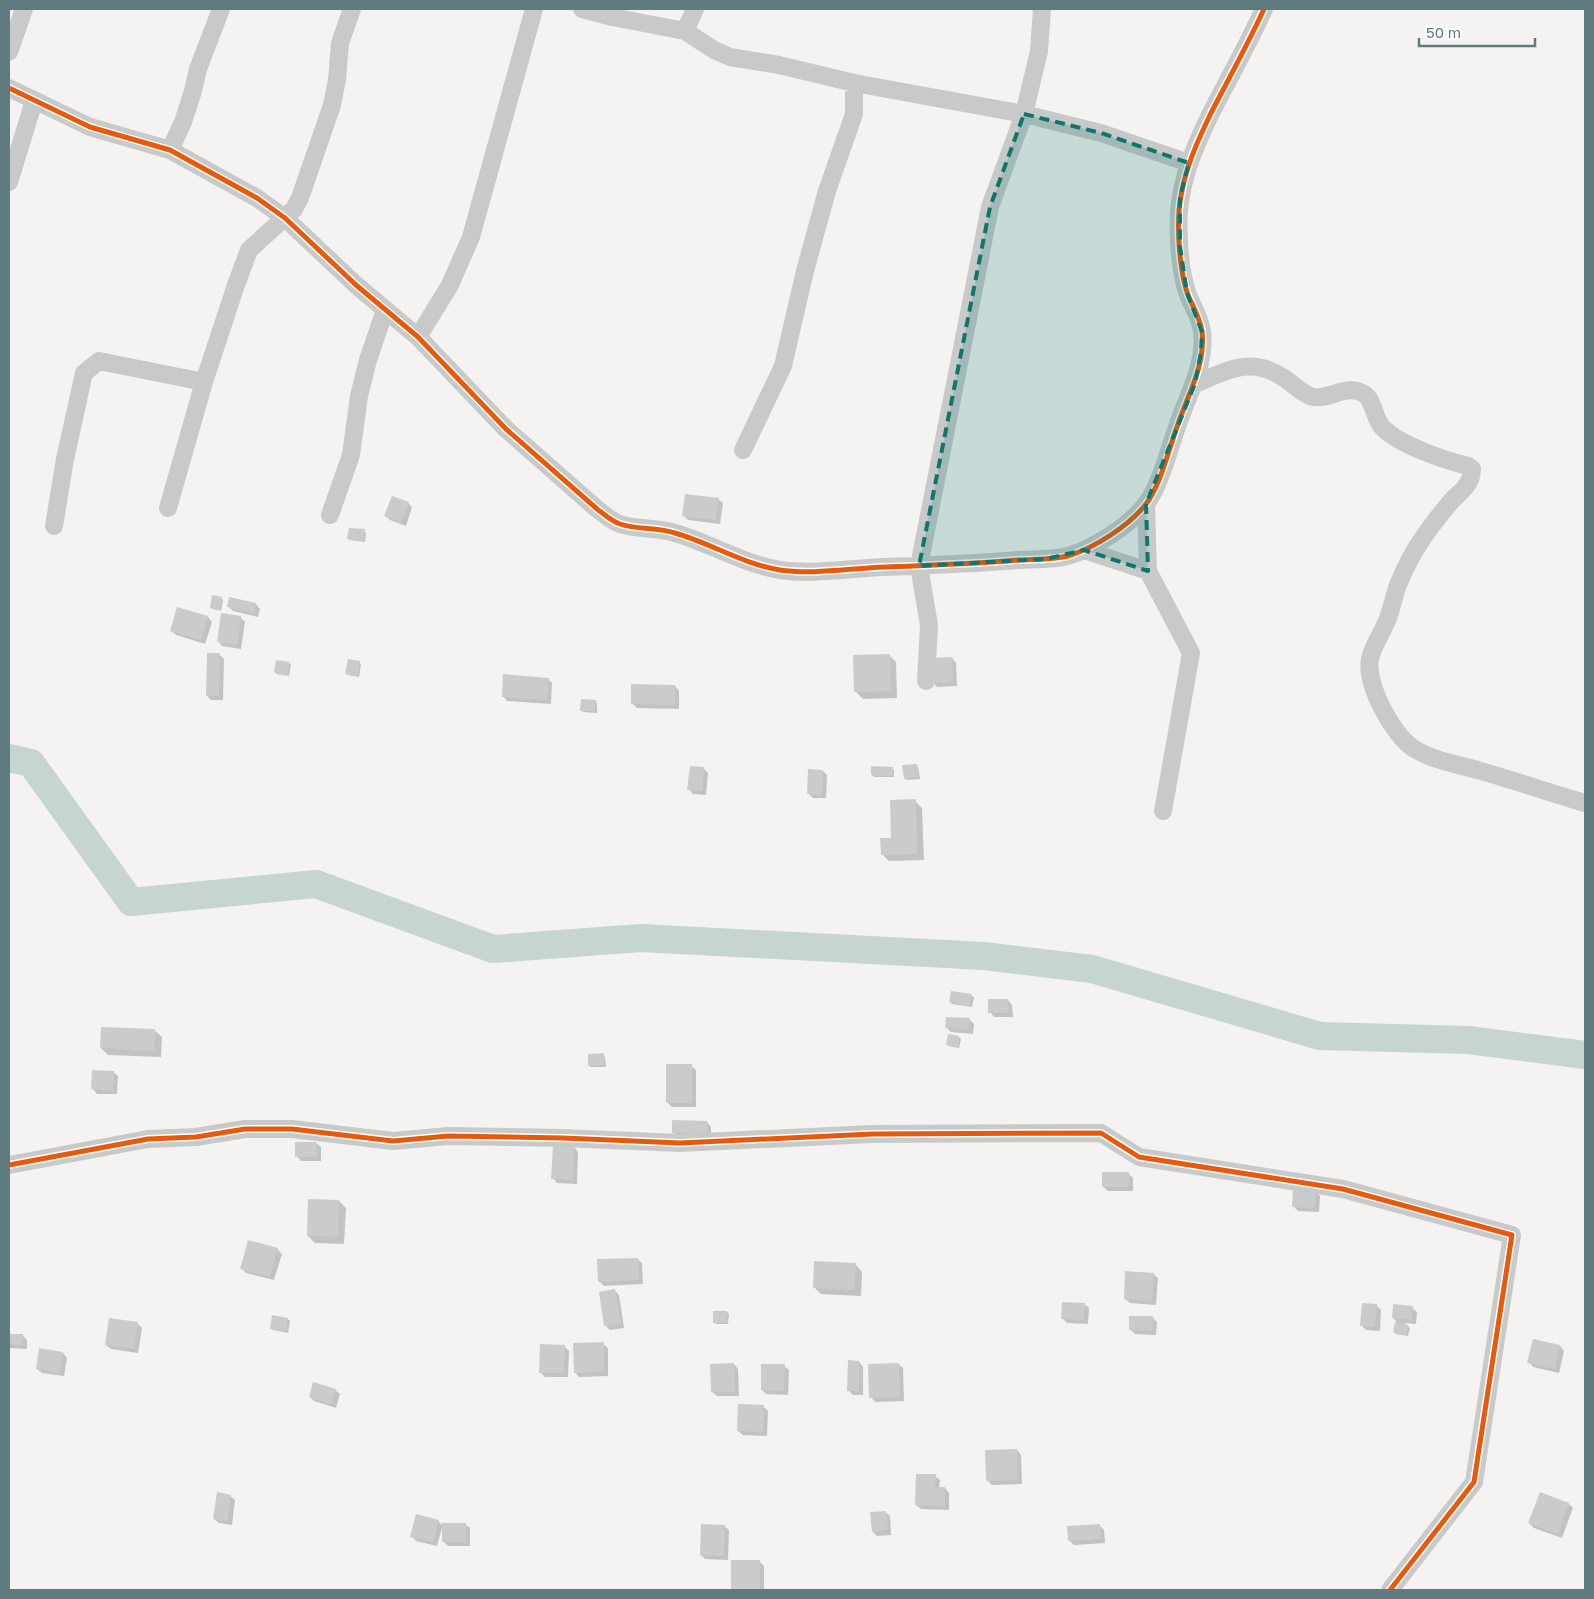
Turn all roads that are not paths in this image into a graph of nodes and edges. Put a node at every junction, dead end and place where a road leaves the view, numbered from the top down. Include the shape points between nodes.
1 (24, 9) edge
2 (221, 9) edge
3 (352, 9) edge
4 (534, 9) edge
5 (582, 9) edge
6 (694, 9) edge
7 (1042, 9) edge
8 (1264, 9) edge
9 (685, 31) junction
10 (9, 52) edge
11 (854, 83) junction
12 (9, 88) edge
13 (34, 101) junction
14 (1024, 114) junction
15 (170, 150) junction
16 (1189, 162) junction
17 (9, 182) edge
18 (285, 218) junction
19 (385, 310) junction
20 (418, 337) junction
21 (204, 382) junction
22 (1195, 384) junction
23 (743, 450) dead end
24 (1146, 504) junction
25 (168, 508) dead end
26 (330, 514) dead end
27 (54, 526) dead end
28 (1084, 550) junction
29 (919, 566) junction
30 (1148, 571) junction
31 (926, 681) dead end
32 (1585, 803) edge
33 (1163, 811) dead end
34 (9, 1165) edge
35 (1390, 1590) edge

1 - 10 street
2 - 15 street via 198,69 183,122
3 - 18 street via 340,43 332,105 300,198
4 - 20 street via 471,237 450,285
5 - 9 street
6 - 9 street
7 - 14 street via 1039,51
8 - 16 street
9 - 11 street via 730,57
11 - 14 street
11 - 23 street via 854,114 827,191 783,366
12 - 13 street
13 - 15 street via 90,127
13 - 17 street
14 - 16 street via 1101,133
14 - 29 street via 990,207
15 - 18 street via 257,198
16 - 22 street via 1178,219 1187,293 1202,332
18 - 19 street
18 - 21 street via 250,250
19 - 20 street
19 - 26 street via 359,396 351,456
20 - 29 street via 506,429 610,519 621,524 674,532 779,570 802,572
21 - 25 street
21 - 27 street via 99,361 84,374
22 - 24 street via 1155,489
22 - 32 street via 1234,368 1255,366 1274,371 1312,397 1346,390 1359,391 1367,395 1381,426 1393,436 1472,469 1470,482 1449,503 1422,540 1398,586 1370,660 1374,689 1400,738 1420,752
24 - 28 street via 1109,537
24 - 30 street
28 - 29 street via 1046,559
28 - 30 street
29 - 31 street via 929,625
30 - 33 street via 1192,653
34 - 35 street via 148,1139 196,1137 245,1129 292,1129 394,1141 448,1136 680,1143 872,1134 1101,1133 1139,1156 1343,1189 1512,1235 1474,1482

